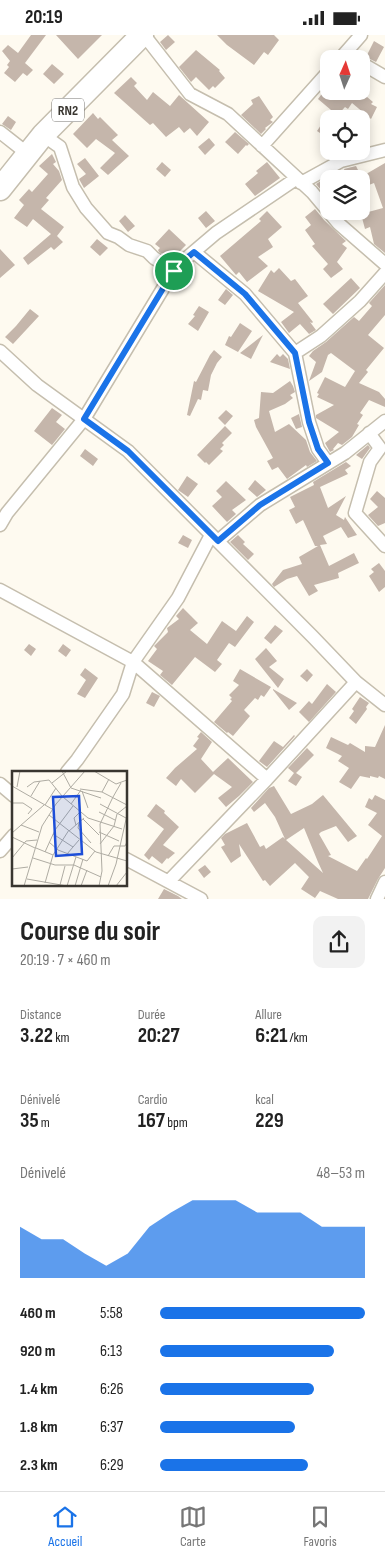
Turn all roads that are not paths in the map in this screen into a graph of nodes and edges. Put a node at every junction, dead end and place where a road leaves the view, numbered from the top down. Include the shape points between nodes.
1 (143, 35) edge
2 (361, 35) edge
3 (351, 50) edge
4 (370, 68) edge
5 (385, 77) edge
6 (320, 81) edge
7 (0, 131) edge
8 (43, 135) junction
9 (262, 146) junction
10 (385, 150) edge
11 (28, 154) junction
12 (299, 180) junction
13 (0, 189) edge
14 (194, 252) junction
15 (385, 264) edge
16 (174, 271) junction
17 (385, 273) edge
18 (0, 351) edge
19 (295, 353) junction
20 (84, 419) junction
21 (385, 421) edge
22 (369, 433) junction
23 (328, 463) junction
24 (0, 525) edge
25 (215, 538) junction
26 (385, 545) edge
27 (0, 590) edge
28 (133, 662) junction
29 (356, 682) junction
30 (385, 705) edge
31 (68, 771) edge
32 (267, 779) junction
33 (0, 784) edge
34 (12, 794) edge
35 (12, 837) edge
36 (0, 851) edge
37 (128, 860) edge
38 (169, 881) junction
39 (385, 882) edge
40 (180, 893) edge
41 (201, 899) edge
42 (377, 899) edge

1 - 8 highway, RN2
1 - 9 street via 190,94 228,114
2 - 3 street
4 - 5 street
6 - 9 street
7 - 11 street
8 - 11 highway, RN2
8 - 16 street via 60,147 73,187 108,233 148,251
9 - 12 street
10 - 12 street via 341,161
11 - 13 highway, RN2
12 - 14 street via 216,233
12 - 15 street via 338,223
14 - 16 street
14 - 19 street via 245,294
16 - 20 street
17 - 19 street via 321,336
18 - 20 street via 37,385
19 - 23 street via 309,422 318,449
20 - 24 street
20 - 25 street via 128,451
21 - 22 street
22 - 23 street
22 - 26 street via 380,448 370,462 355,513
23 - 25 street via 260,505
25 - 28 street
25 - 29 street
27 - 28 street
28 - 31 street via 123,694
28 - 32 street
29 - 30 street
29 - 32 street
32 - 38 street
33 - 34 street
35 - 36 street
37 - 38 street
38 - 40 street
39 - 42 street
40 - 41 street

